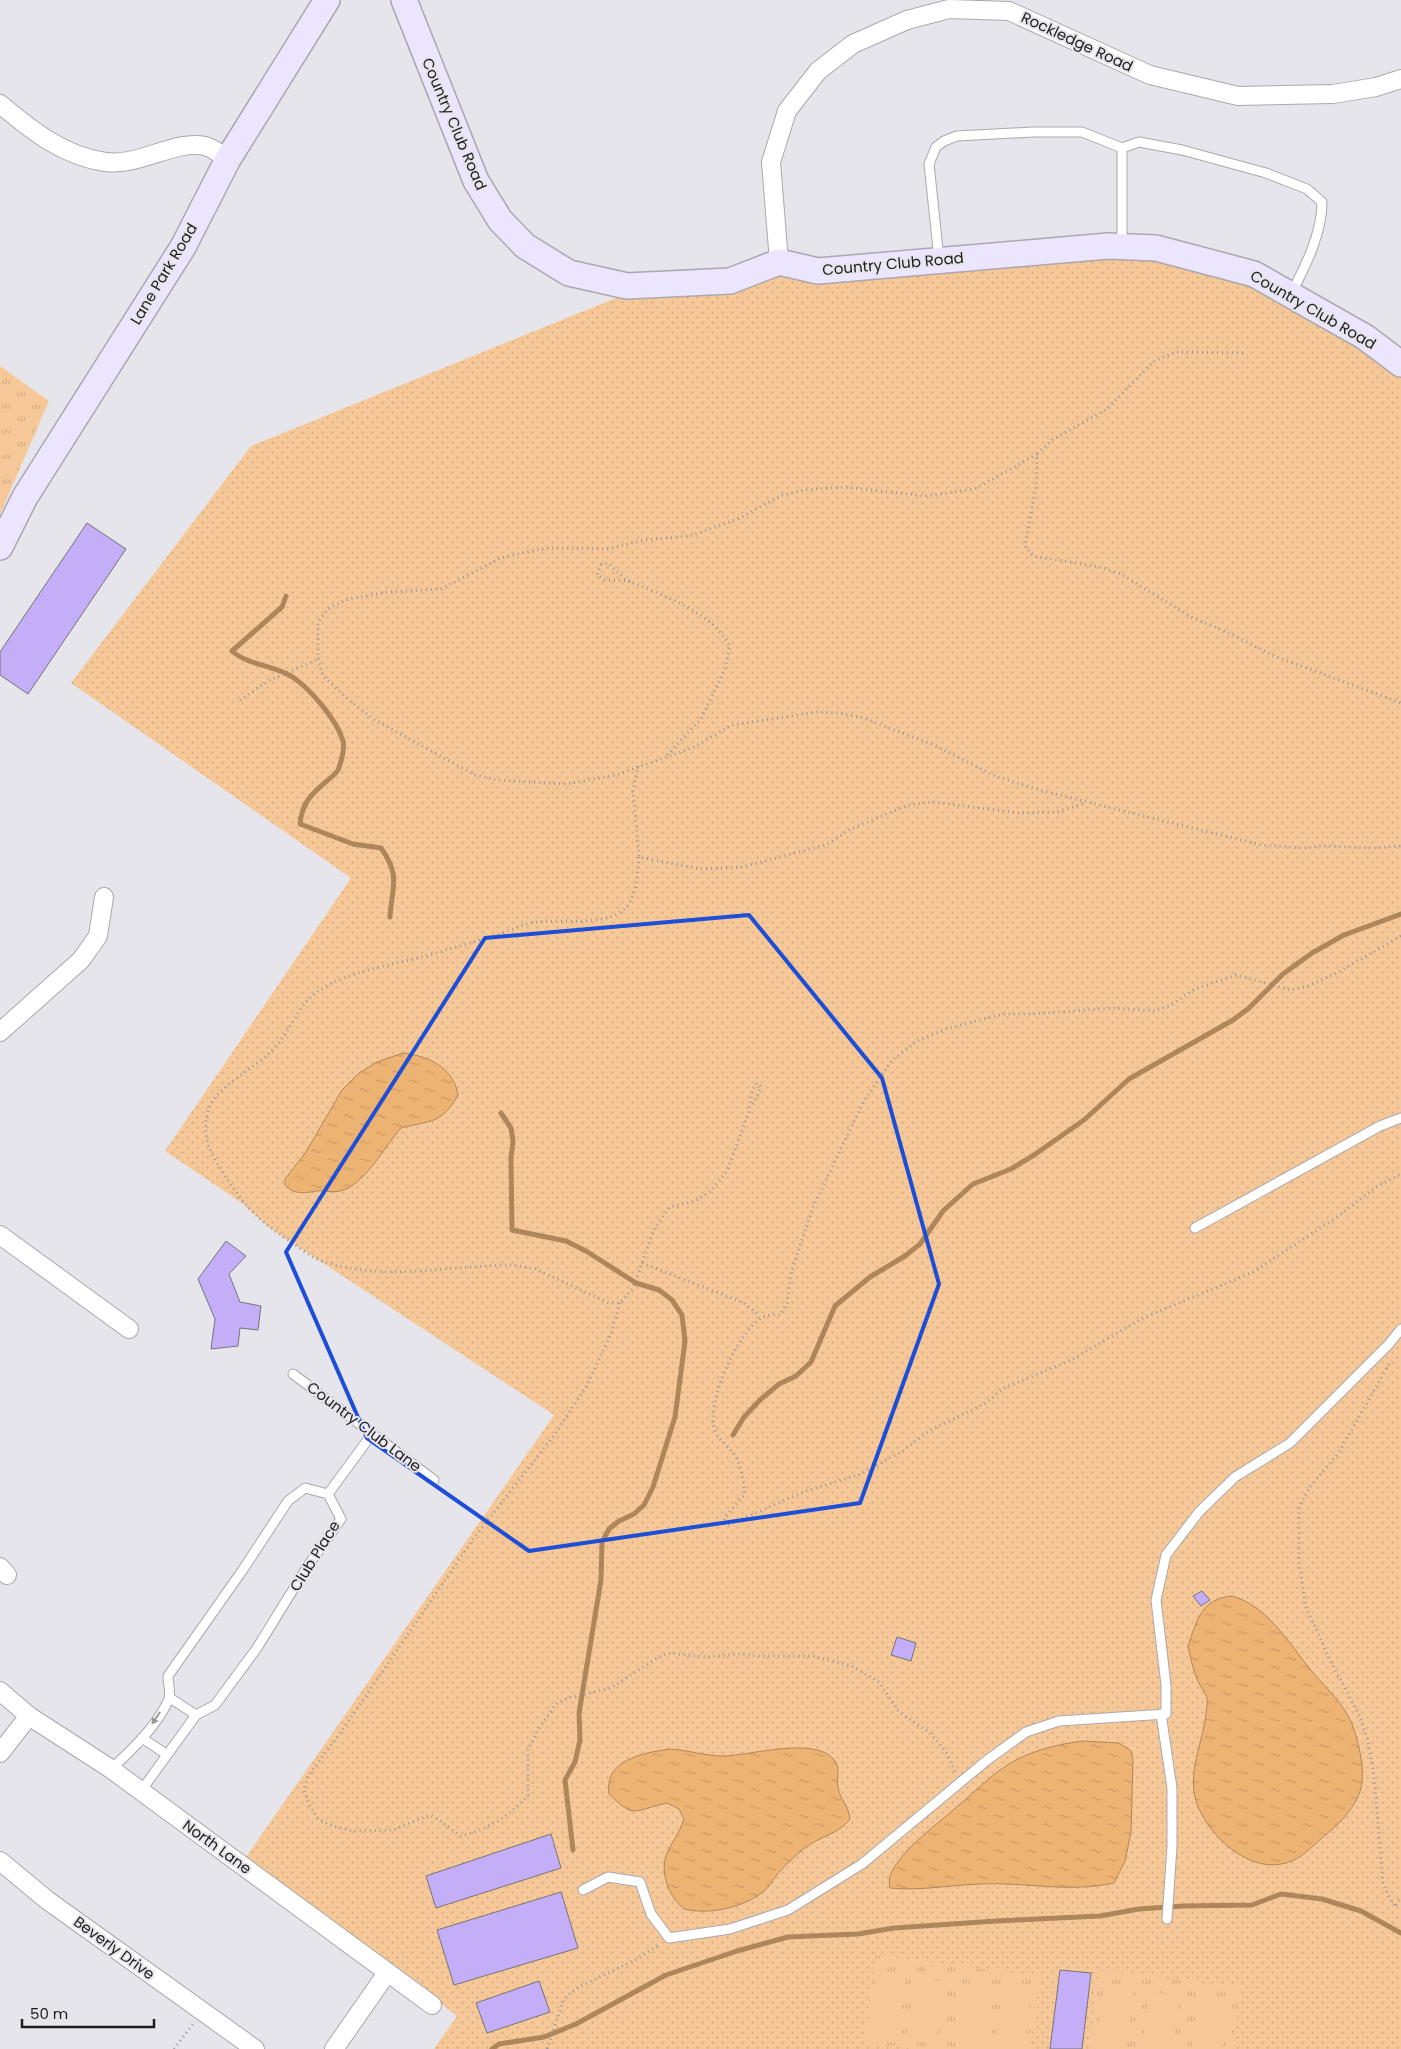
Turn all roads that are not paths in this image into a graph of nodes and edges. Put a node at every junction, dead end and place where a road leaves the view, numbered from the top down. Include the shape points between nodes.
1 (327, 0) edge
2 (404, 0) edge
3 (1401, 79) edge
4 (0, 104) edge
5 (1122, 148) junction
6 (228, 159) junction
7 (1122, 246) junction
8 (939, 261) junction
9 (779, 262) junction
10 (1290, 295) junction
11 (1401, 364) edge
12 (0, 547) edge
13 (104, 897) dead end
14 (0, 1032) edge
15 (1401, 1118) edge
16 (1195, 1228) dead end
17 (0, 1235) edge
18 (130, 1329) dead end
19 (1401, 1329) edge
20 (293, 1374) dead end
21 (372, 1434) junction
22 (434, 1480) dead end
23 (328, 1494) junction
24 (0, 1691) edge
25 (170, 1698) junction
26 (1161, 1714) junction
27 (196, 1715) junction
28 (29, 1716) junction
29 (142, 1738) junction
30 (0, 1753) edge
31 (166, 1754) junction
32 (111, 1769) junction
33 (141, 1791) junction
34 (0, 1861) edge
35 (583, 1890) dead end
36 (1167, 1919) dead end
37 (387, 1973) junction
38 (432, 2005) dead end
39 (255, 2049) edge
40 (334, 2049) edge

1 - 6 street, Lane Park Road
2 - 9 street, Country Club Road via 476,181 500,220 525,246 569,273 627,286 730,281
3 - 9 street, Rockledge Road via 1333,94 1238,96 1150,75 1009,11 949,9 908,20 852,44 818,71 787,111 771,162
4 - 6 street via 33,132 68,151 106,162 150,157 187,144 207,146
5 - 7 lane
5 - 8 lane via 1082,132 957,136 944,141 936,147 929,164
5 - 10 lane via 1139,142 1182,150 1266,173 1308,189 1315,195 1322,202 1322,214 1306,264
6 - 12 street, Lane Park Road via 183,248 25,497
7 - 8 street, Country Club Road
7 - 10 street, Country Club Road via 1156,248 1254,274
8 - 9 street, Country Club Road via 818,271
10 - 11 street, Country Club Road via 1365,337
13 - 14 street via 98,936 81,960
15 - 16 lane via 1380,1126
17 - 18 street
19 - 26 lane via 1290,1443 1235,1478 1199,1512 1166,1555 1156,1600 1166,1685 1166,1714
20 - 21 lane, Country Club Lane
21 - 22 lane, Country Club Lane
21 - 23 lane
23 - 25 lane via 305,1488 288,1502 168,1676
23 - 27 lane, Club Place via 341,1519 221,1698
24 - 28 street, North Lane
25 - 27 lane
25 -> 29 lane
26 - 35 lane via 1059,1721 1026,1732 862,1864 788,1910 730,1929 669,1938 651,1914 640,1882 608,1877
26 - 36 lane via 1172,1788
27 - 31 lane, Club Place
28 - 30 street
28 - 32 street, North Lane
29 - 31 lane
29 - 32 lane
31 - 33 lane, Club Place
32 - 33 street, North Lane
33 - 37 street, North Lane
34 - 39 street, Beverly Drive via 47,1900
37 - 38 street, North Lane
37 - 40 street

